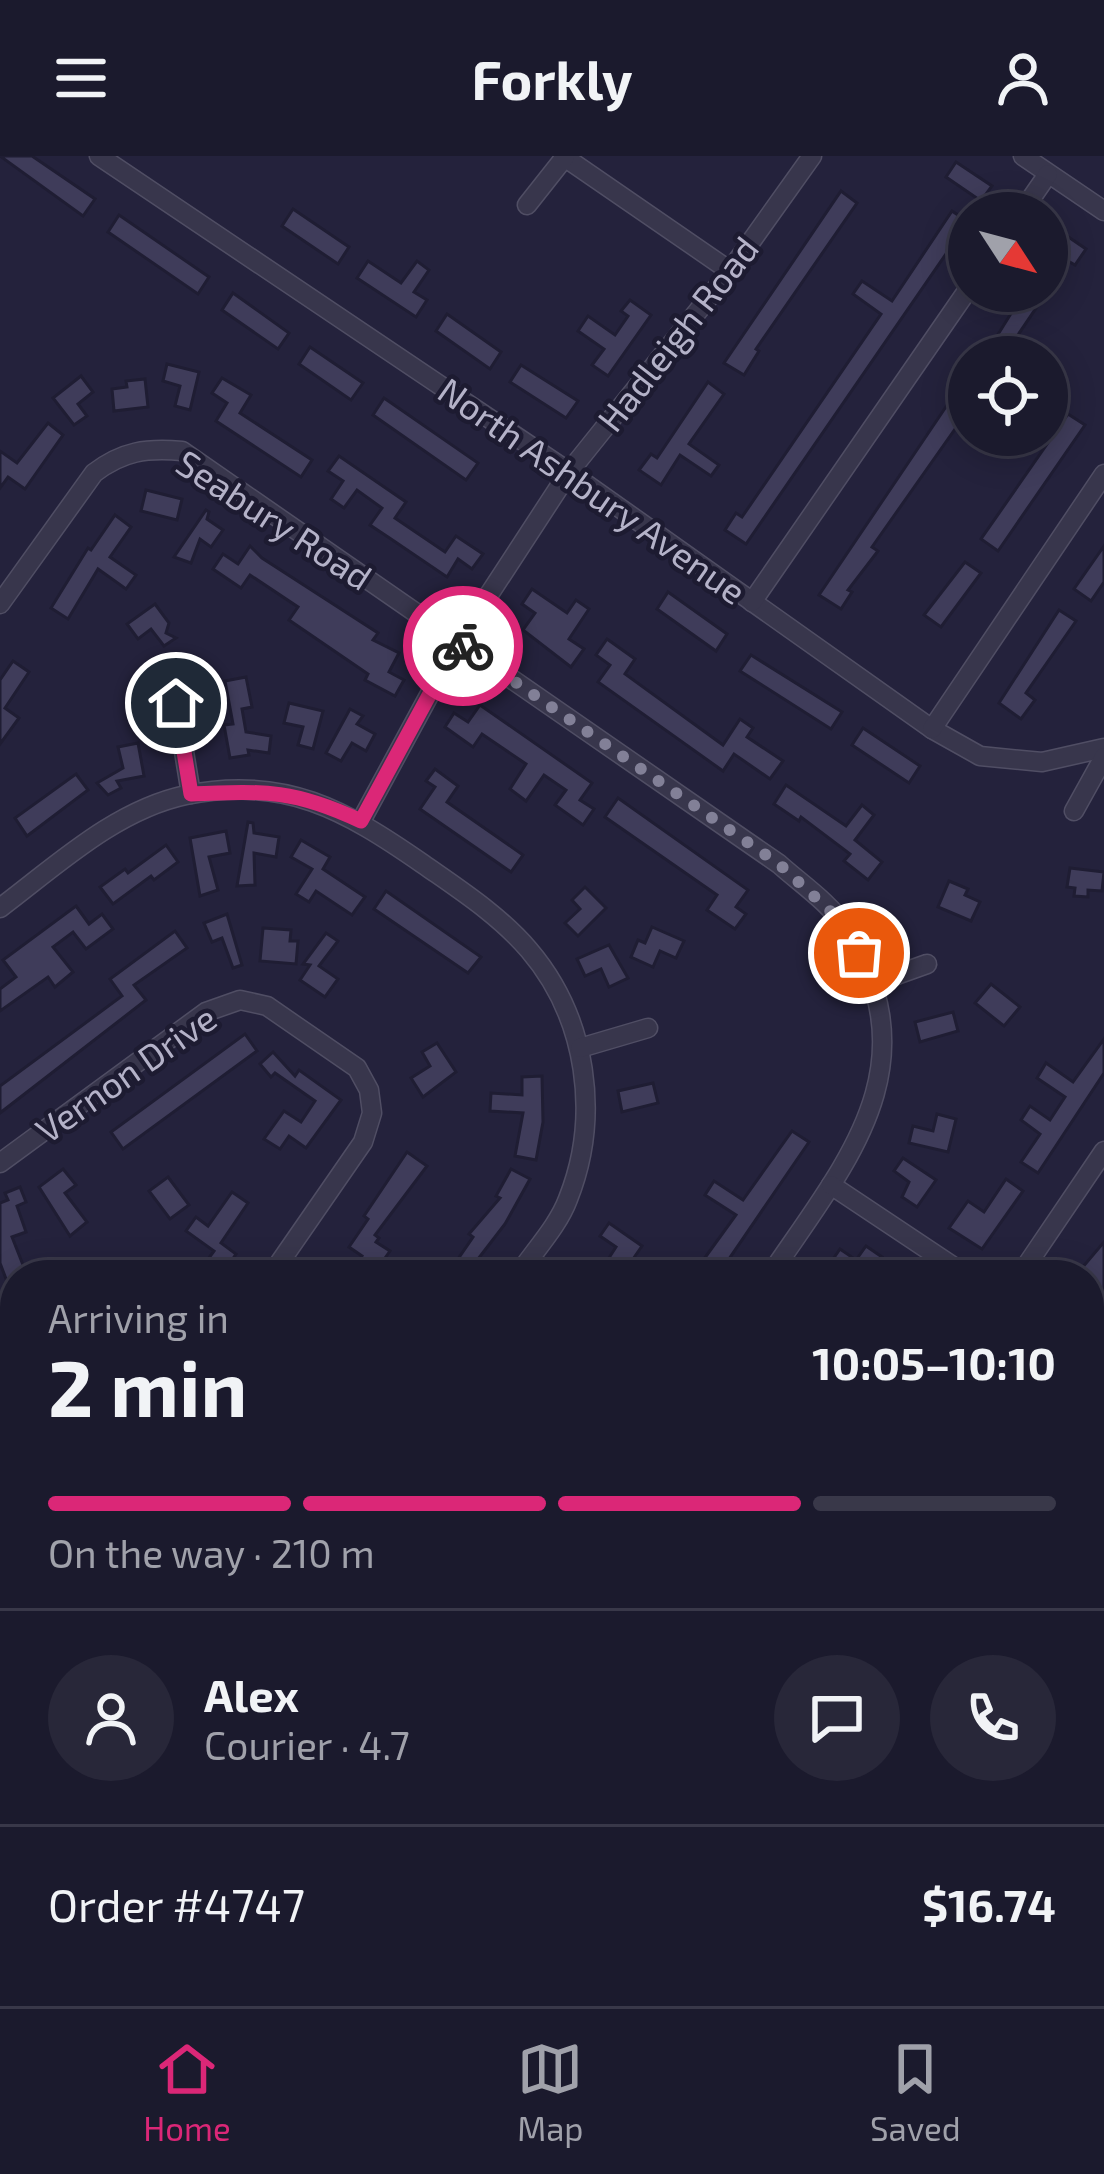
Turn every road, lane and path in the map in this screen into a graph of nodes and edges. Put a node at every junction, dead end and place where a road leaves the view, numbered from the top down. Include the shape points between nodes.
1 (99, 156) edge
2 (812, 156) edge
3 (1022, 156) edge
4 (564, 157) edge
5 (1048, 174) junction
6 (1036, 192) edge
7 (527, 206) dead end
8 (1104, 212) edge
9 (730, 271) junction
10 (952, 312) edge
11 (568, 472) junction
12 (1104, 474) edge
13 (752, 602) junction
14 (0, 604) edge
15 (458, 642) junction
16 (176, 703) dead end
17 (932, 729) junction
18 (1104, 752) edge
19 (191, 794) junction
20 (1074, 811) dead end
21 (361, 821) junction
22 (0, 908) edge
23 (927, 964) dead end
24 (874, 983) junction
25 (649, 1028) dead end
26 (580, 1048) junction
27 (1104, 1151) edge
28 (0, 1163) edge
29 (831, 1185) junction
30 (282, 1260) edge
31 (528, 1260) edge
32 (780, 1260) edge
33 (944, 1260) edge
34 (1030, 1260) edge

1 - 11 street, North Ashbury Avenue
2 - 9 street, Hadleigh Road
3 - 5 street
4 - 7 street
4 - 9 street
5 - 6 street
5 - 8 street
9 - 11 street, Hadleigh Road
10 - 13 street
11 - 13 street, North Ashbury Avenue
11 - 15 street, Hadleigh Road
12 - 17 street
13 - 17 street, North Ashbury Avenue
14 - 15 street, Seabury Road via 94,473 146,448 182,451
15 - 21 street, Hadleigh Road
15 - 24 street, Seabury Road via 779,864 843,923
16 - 19 street
17 - 18 street, North Ashbury Avenue via 980,756 1042,762
18 - 20 street
19 - 21 street via 269,790
19 - 22 street via 123,820
21 - 26 street via 513,933 550,978
23 - 24 street
24 - 29 street, Seabury Road via 880,1075 864,1130
25 - 26 street
26 - 31 street via 581,1160 567,1204
27 - 34 street
28 - 30 street, Vernon Drive via 206,1012 240,1000 267,1006 357,1068 371,1101 363,1142
29 - 32 street, Seabury Road
29 - 33 street

